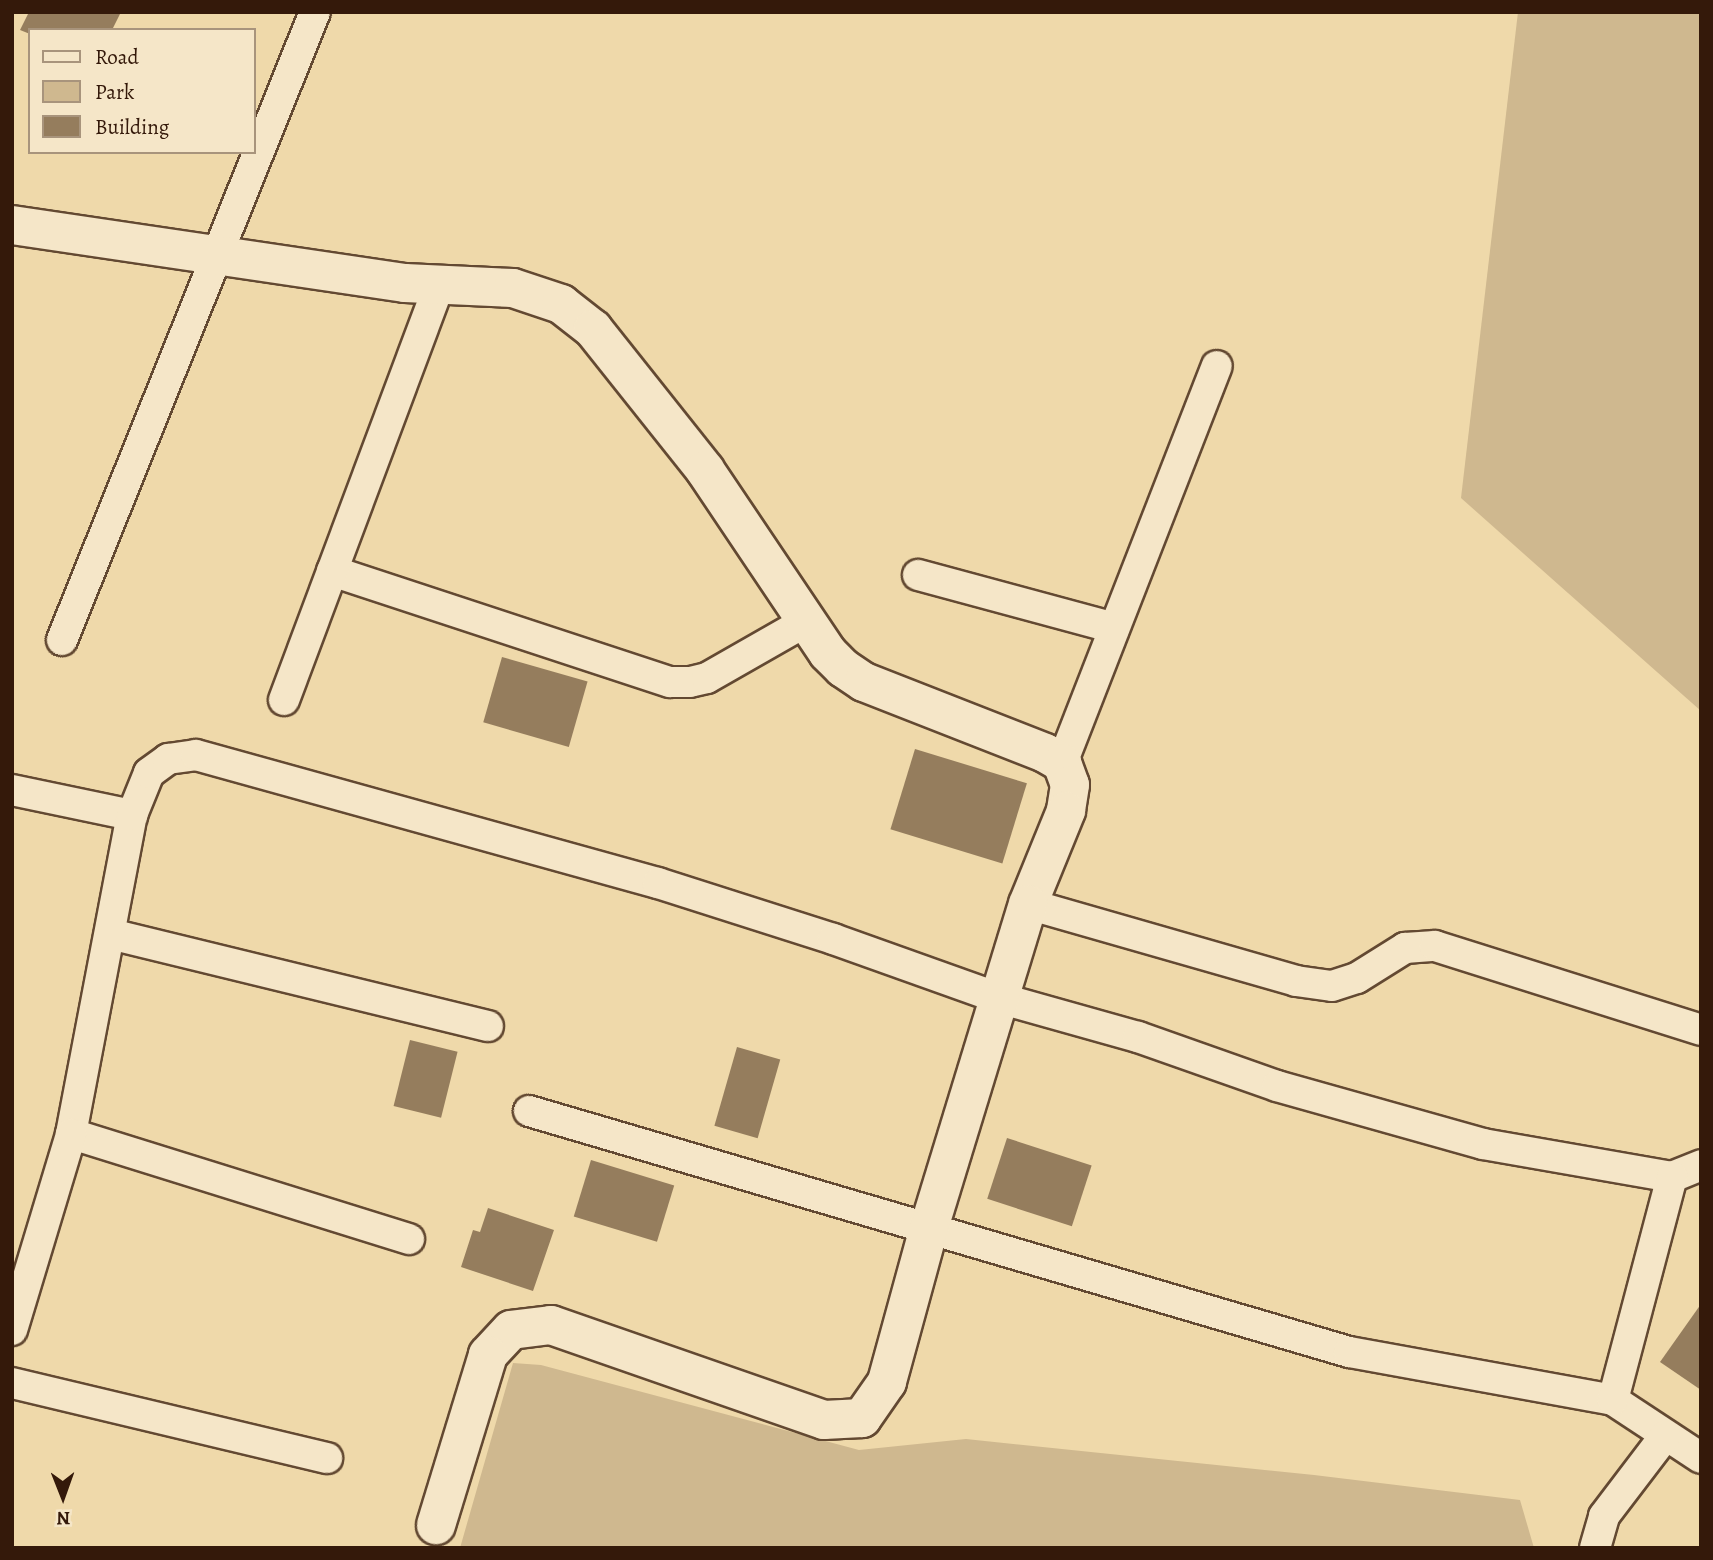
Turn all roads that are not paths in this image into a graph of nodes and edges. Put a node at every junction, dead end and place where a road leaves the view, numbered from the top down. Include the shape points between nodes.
1 (315, 12) edge
2 (12, 225) edge
3 (214, 257) junction
4 (439, 285) junction
5 (1217, 366) dead end
6 (332, 571) junction
7 (918, 575) dead end
8 (807, 621) junction
9 (1114, 628) junction
10 (62, 640) dead end
11 (284, 700) dead end
12 (1062, 763) junction
13 (12, 790) edge
14 (132, 815) junction
15 (1028, 904) junction
16 (110, 934) junction
17 (999, 998) junction
18 (488, 1027) dead end
19 (1701, 1030) edge
20 (529, 1111) dead end
21 (71, 1134) junction
22 (1701, 1166) edge
23 (1672, 1177) junction
24 (929, 1228) junction
25 (409, 1239) dead end
26 (12, 1330) edge
27 (12, 1383) edge
28 (1613, 1400) junction
29 (1665, 1436) junction
30 (327, 1458) dead end
31 (1701, 1458) edge
32 (436, 1525) dead end
33 (1595, 1548) edge

1 - 3 street
2 - 3 street
3 - 4 street
3 - 10 street
4 - 6 street
4 - 8 street via 513,288 561,304 593,328 705,470
5 - 9 street
6 - 8 street via 670,682 707,678
6 - 11 street
7 - 9 street
8 - 12 street via 828,653 864,682
9 - 12 street
12 - 15 street via 1070,786 1066,811
13 - 14 street
14 - 16 street
14 - 17 street via 149,773 168,759 196,755 658,883
15 - 17 street
15 - 19 street via 1296,981 1332,986 1357,978 1405,948 1435,946
16 - 18 street
16 - 21 street
17 - 23 street via 1138,1037 1277,1086 1483,1144
17 - 24 street
20 - 24 street
21 - 25 street
21 - 26 street
22 - 23 street
23 - 28 street
24 - 28 street via 1349,1352
24 - 32 street via 887,1382 862,1418 824,1420 551,1325 511,1330 488,1355
27 - 30 street
28 - 29 street
29 - 31 street
29 - 33 street via 1604,1516

